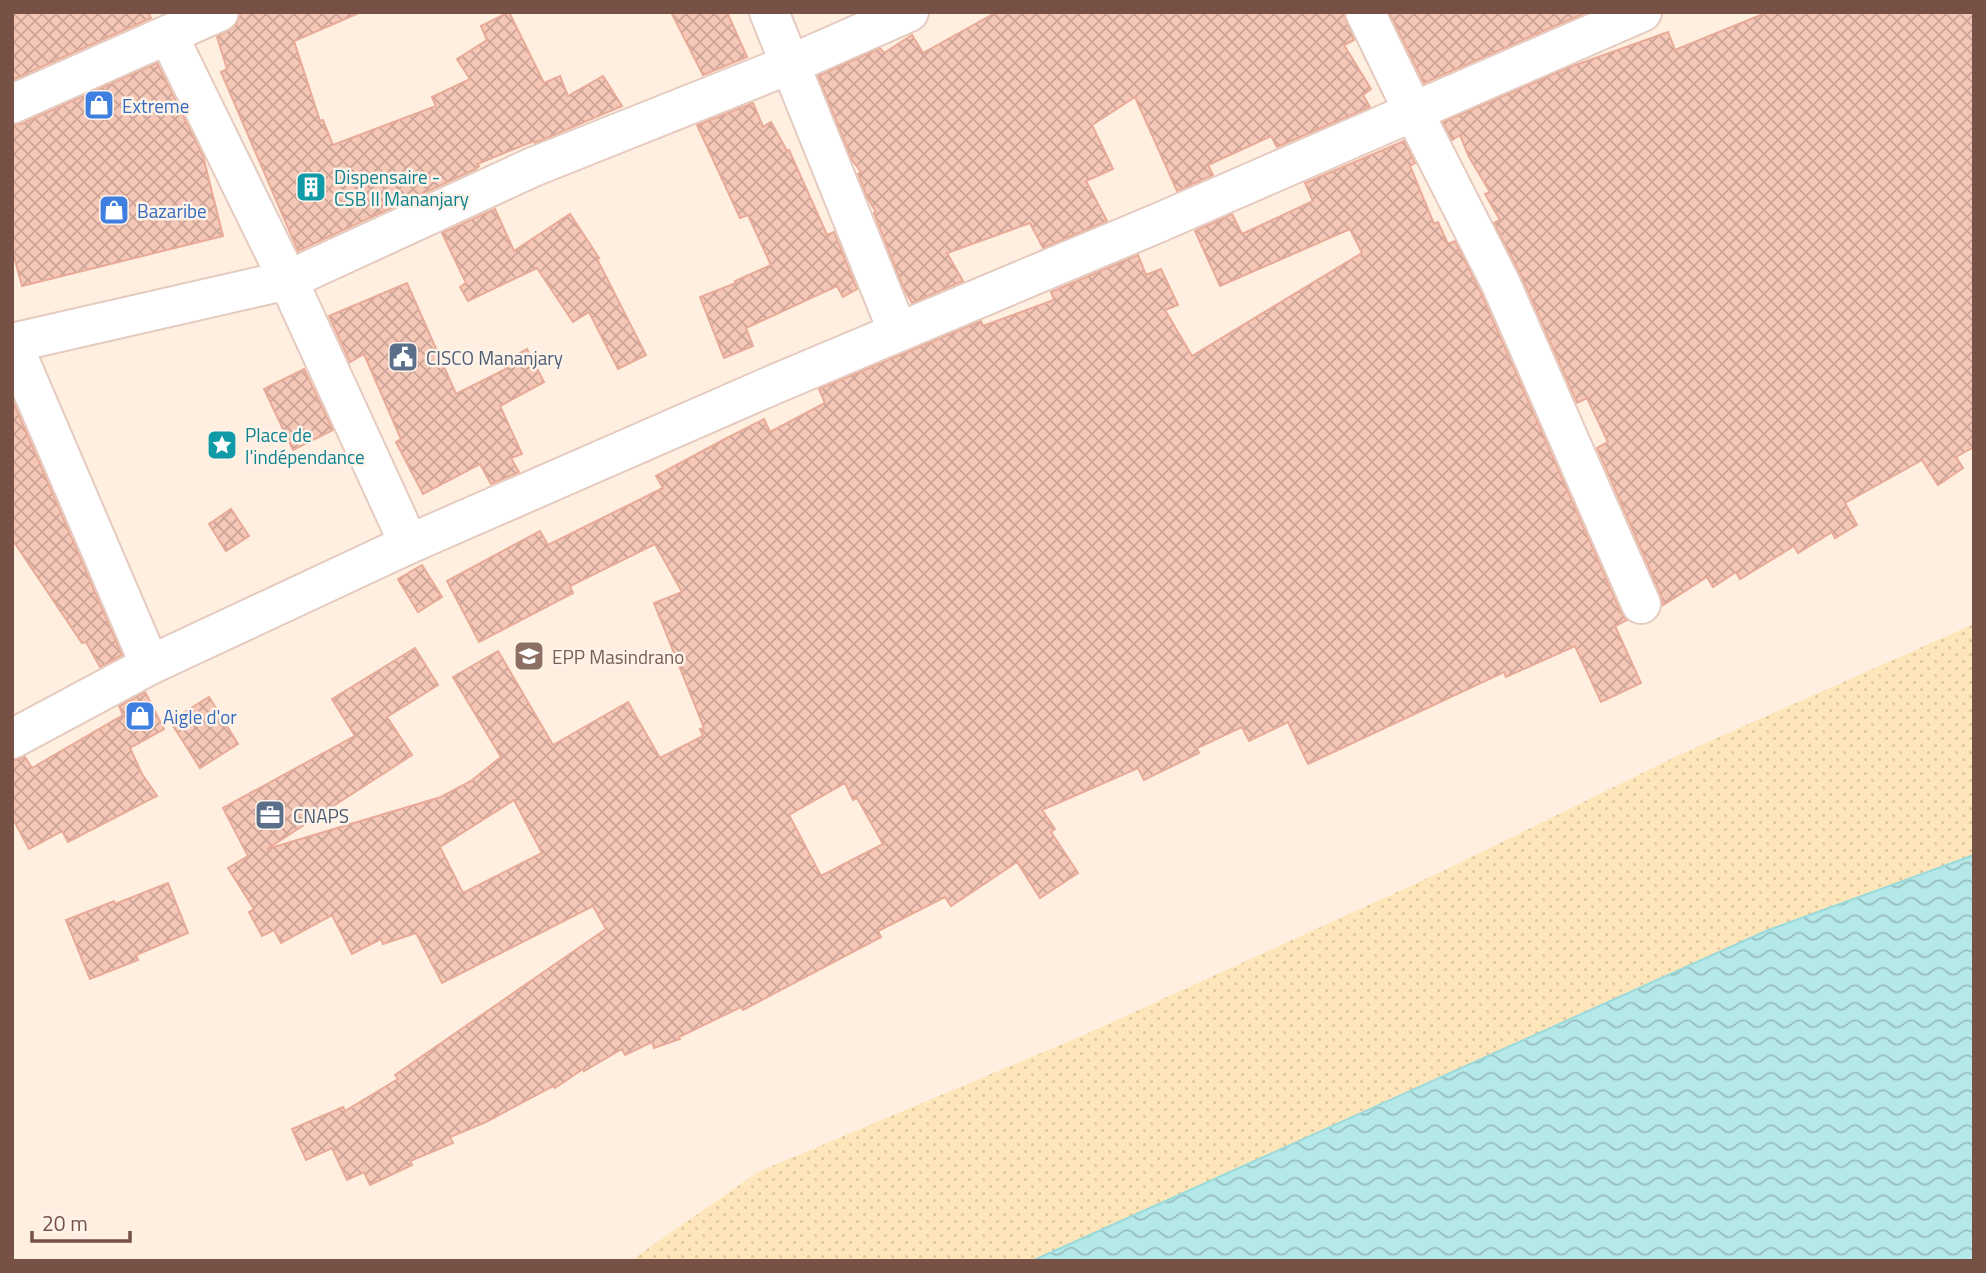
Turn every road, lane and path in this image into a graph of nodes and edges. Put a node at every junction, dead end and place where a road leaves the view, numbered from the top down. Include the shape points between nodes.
1 (219, 12) edge
2 (769, 12) edge
3 (909, 12) edge
4 (1366, 12) edge
5 (1642, 12) edge
6 (168, 35) junction
7 (791, 64) junction
8 (12, 104) edge
9 (1413, 111) junction
10 (288, 281) junction
11 (898, 331) junction
12 (409, 544) junction
13 (1641, 604) dead end
14 (150, 665) junction
15 (12, 739) edge

1 - 6 street
2 - 7 street
3 - 7 street
4 - 9 street
5 - 9 street
6 - 8 street
6 - 10 street
7 - 10 street via 533,167
7 - 11 street
9 - 11 street
9 - 13 street via 1501,284
10 - 12 street
10 - 14 street via 12,343
11 - 12 street
12 - 14 street
14 - 15 street

